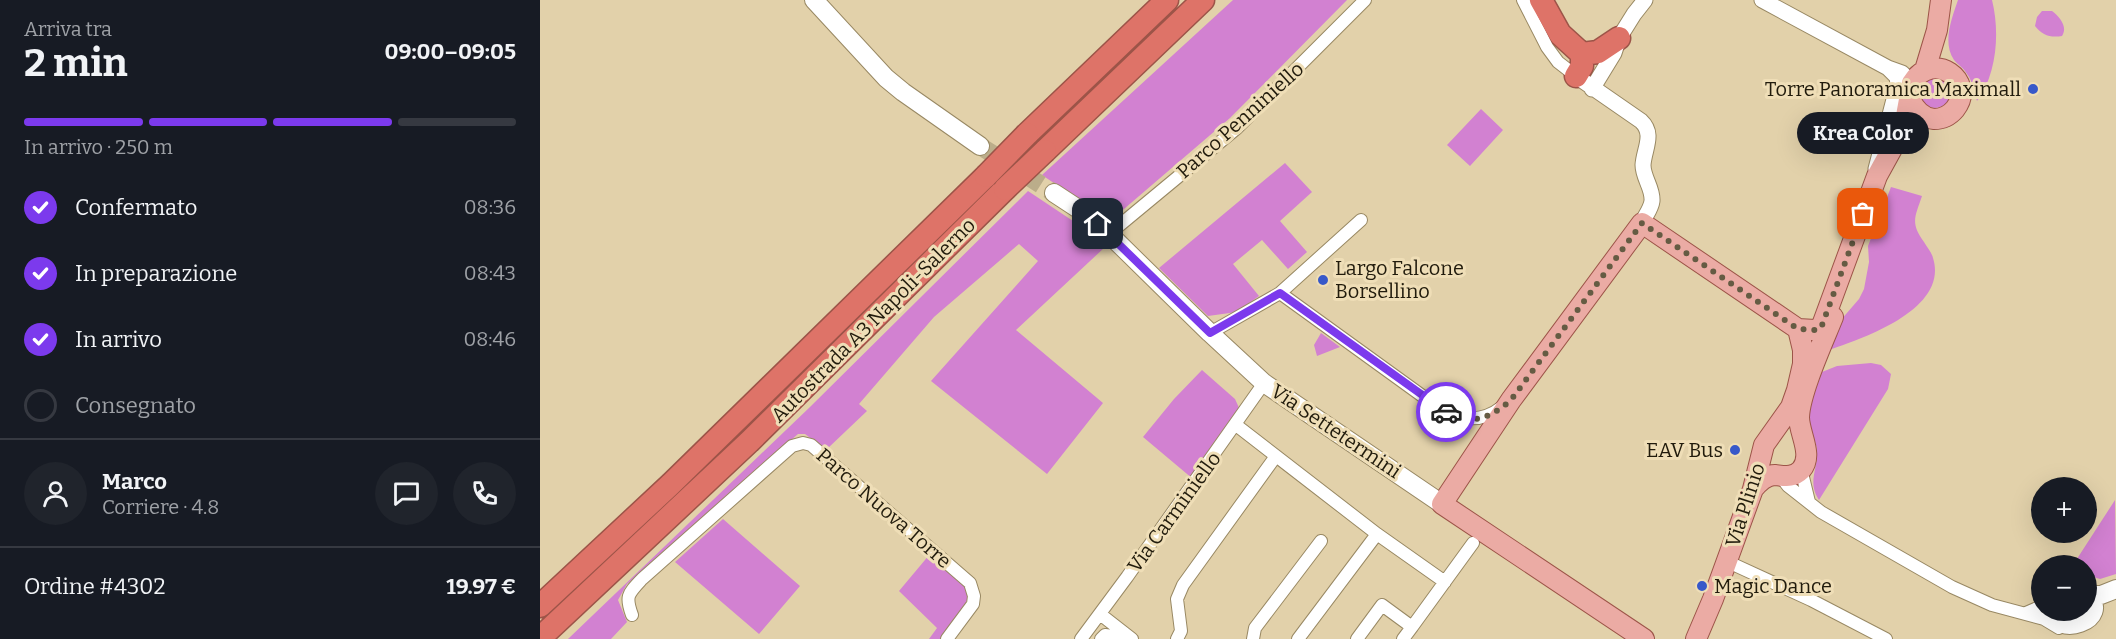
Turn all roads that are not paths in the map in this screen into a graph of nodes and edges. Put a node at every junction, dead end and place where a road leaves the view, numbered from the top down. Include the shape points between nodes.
1 (814, 0) edge
2 (1167, 0) edge
3 (1203, 0) edge
4 (1222, 0) edge
5 (1365, 0) edge
6 (1523, 0) edge
7 (1541, 0) edge
8 (1645, 0) edge
9 (1762, 0) edge
10 (1941, 0) edge
11 (1937, 30) junction
12 (1619, 38) junction
13 (1582, 54) junction
14 (1888, 68) junction
15 (1947, 70) junction
16 (1584, 82) junction
17 (1916, 84) junction
18 (1109, 87) junction
19 (1932, 119) junction
20 (980, 146) tunnel mouth
21 (1877, 176) junction
22 (1054, 193) tunnel mouth
23 (1361, 220) dead end
24 (1642, 223) junction
25 (1109, 234) junction
26 (1280, 293) junction
27 (1798, 329) junction
28 (1210, 333) junction
29 (1264, 382) junction
30 (1511, 400) junction
31 (1236, 425) junction
32 (1276, 456) junction
33 (1801, 469) junction
34 (1778, 476) junction
35 (1753, 489) junction
36 (1809, 502) junction
37 (1442, 504) junction
38 (1377, 534) junction
39 (1321, 541) dead end
40 (1473, 543) dead end
41 (1726, 561) junction
42 (1445, 582) junction
43 (2116, 589) edge
44 (2097, 595) edge
45 (2116, 604) edge
46 (540, 606) edge
47 (2031, 611) edge
48 (2026, 613) junction
49 (632, 615) dead end
50 (1100, 615) junction
51 (2055, 621) edge
52 (1412, 627) junction
53 (2075, 632) edge
54 (540, 638) edge
55 (947, 639) edge
56 (1081, 639) edge
57 (1101, 639) edge
58 (1117, 639) edge
59 (1132, 639) edge
60 (1177, 639) edge
61 (1253, 639) edge
62 (1298, 639) edge
63 (1357, 639) edge
64 (1403, 639) edge
65 (1643, 639) edge
66 (1696, 639) edge
67 (1886, 639) edge

1 - 20 main road via 886,78
2 - 46 highway, Autostrada A3 Napoli-Salerno, bridge via 679,476
3 - 18 highway, Autostrada A3 Napoli-Salerno
4 - 18 highway
5 - 25 street, Parco Penniniello via 1237,128
6 - 16 street via 1558,62
7 - 13 highway via 1560,34
8 - 12 street
9 - 14 street
10 - 11 main road
11 - 15 main road
11 - 17 main road
12 - 13 highway via 1598,52
12 - 16 street via 1614,53
13 - 16 highway
14 - 17 street
14 - 21 street via 1898,84 1876,163
15 - 17 main road via 1932,68
15 - 19 main road via 1960,89 1958,105 1948,116
16 - 24 street via 1647,128 1643,167 1652,198
17 - 19 main road via 1918,113
17 - 21 main road via 1901,134
18 - 54 highway, Autostrada A3 Napoli-Salerno, bridge via 749,442
19 - 33 main road via 1910,131 1884,181 1803,398 1799,419 1807,456
21 - 27 main road via 1821,328
22 - 25 main road, Via Settetermini
23 - 26 street
24 - 27 main road
24 - 30 main road
25 - 28 main road, Via Settetermini
26 - 28 street
26 - 30 street via 1454,417 1481,418
27 - 35 main road, Via Plinio via 1803,364 1791,407 1764,448
28 - 29 main road, Via Settetermini
29 - 31 street, Via Carminiello
29 - 37 main road, Via Settetermini
30 - 37 main road
31 - 32 street
31 - 50 street, Via Carminiello
32 - 38 street
32 - 60 street via 1183,585 1177,599 1181,631
33 - 34 main road, Via Plinio via 1788,477
33 - 36 street
34 - 35 main road, Via Plinio via 1766,478
34 - 36 street
35 - 41 main road, Via Plinio
36 - 48 street via 1952,586 1992,605
37 - 65 main road, Via Settetermini
38 - 42 street
38 - 62 street
39 - 61 street via 1255,628
40 - 42 street
41 - 66 main road, Via Plinio
41 - 67 street
42 - 52 street
43 - 44 main road
45 - 53 main road
47 - 48 street
48 - 53 street
49 - 55 street, Parco Nuova Torre via 627,601 642,579 792,446 803,443 811,445 970,583 973,604
50 - 56 street, Via Carminiello
50 - 59 street
51 - 53 main road
52 - 63 street via 1382,605
52 - 64 street
57 - 58 street via 1104,635

